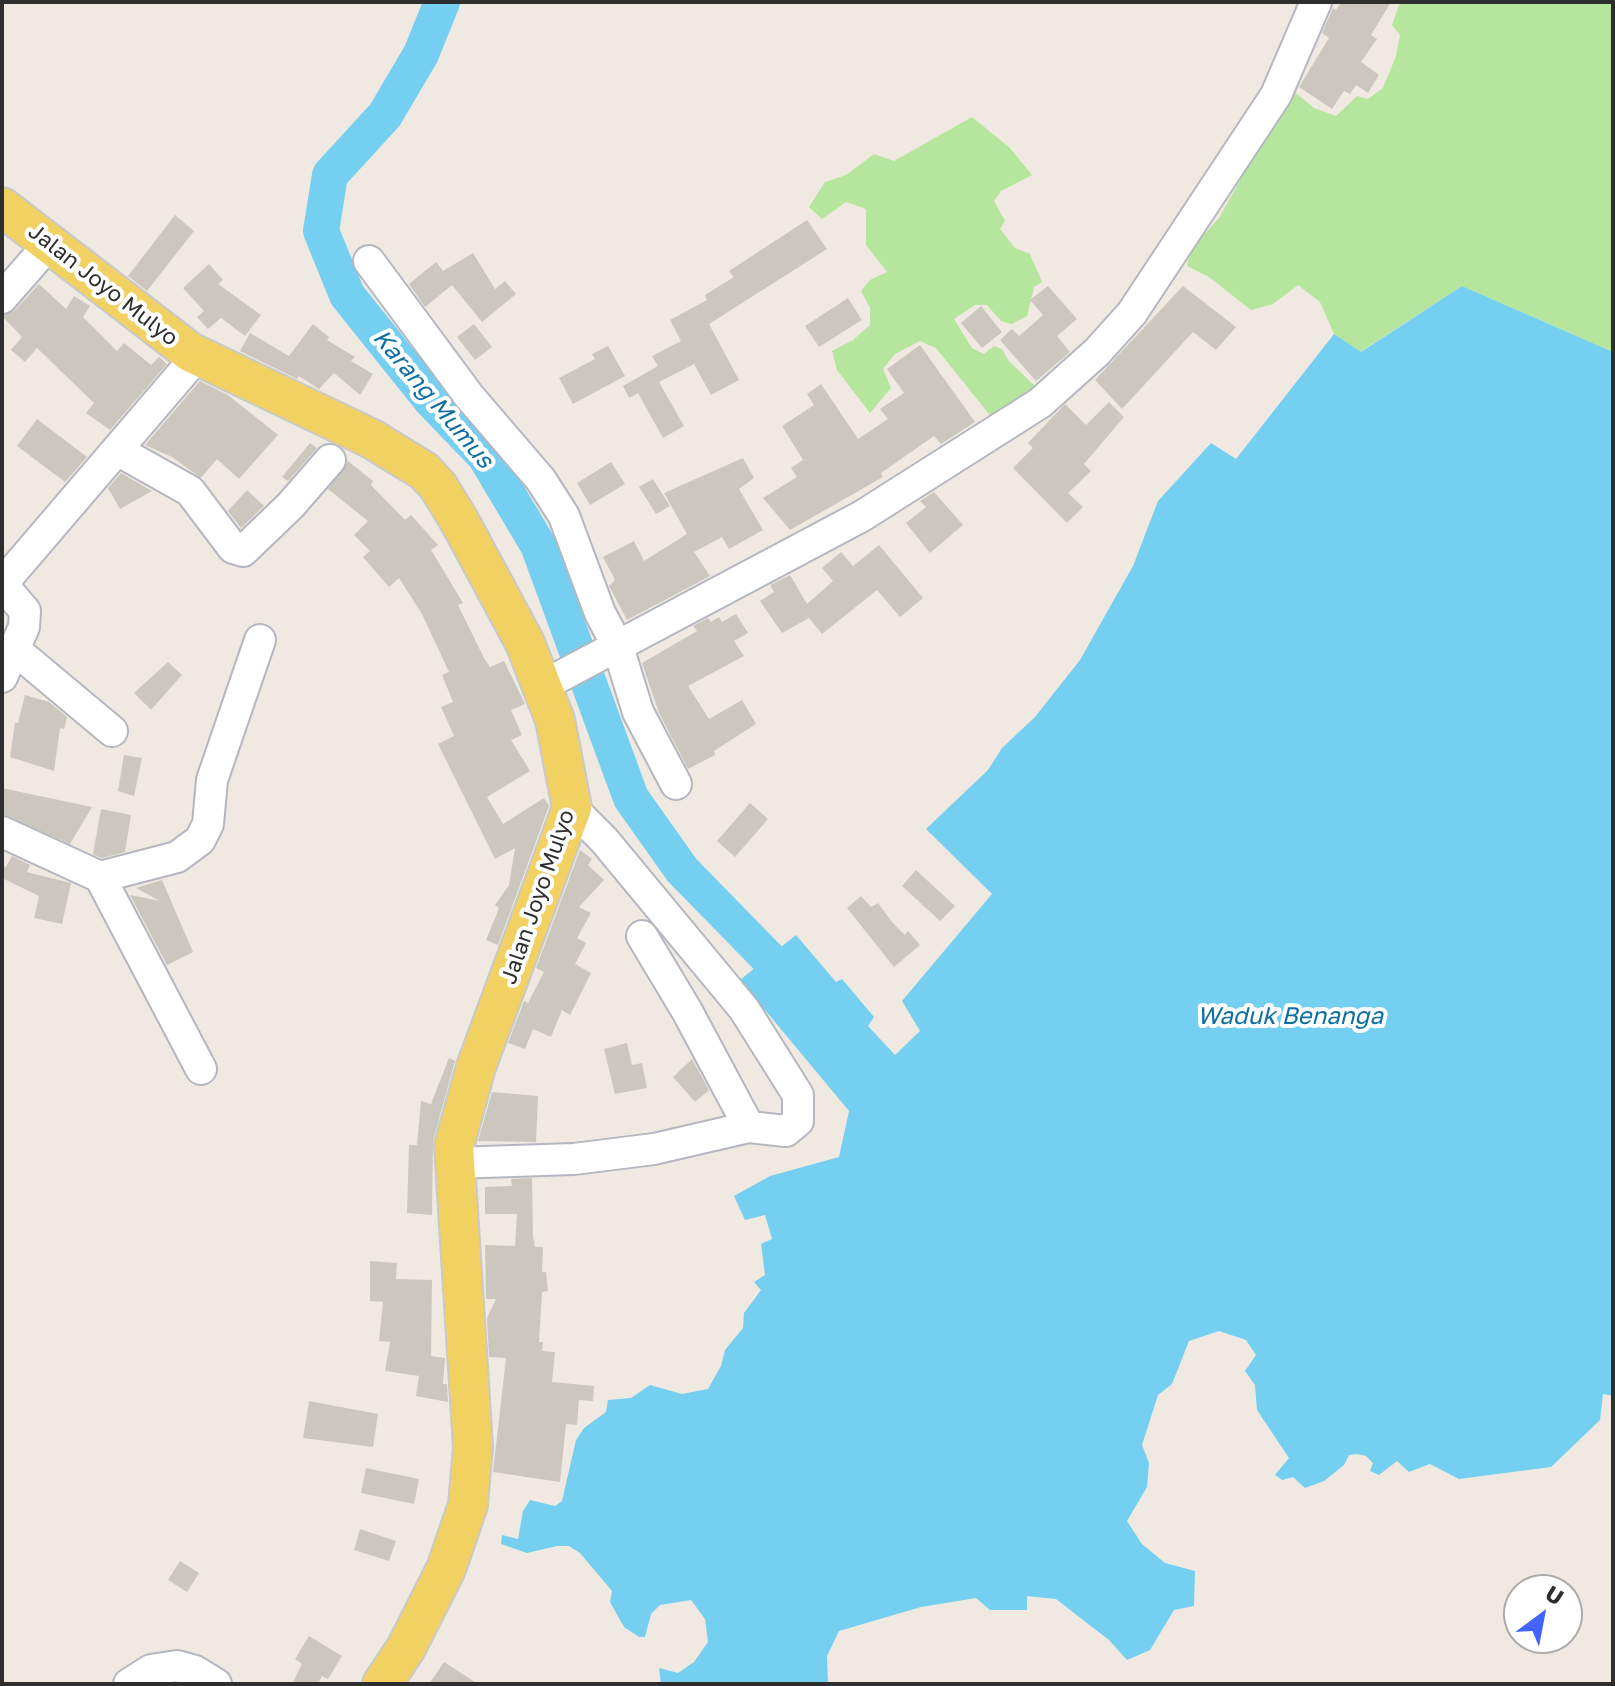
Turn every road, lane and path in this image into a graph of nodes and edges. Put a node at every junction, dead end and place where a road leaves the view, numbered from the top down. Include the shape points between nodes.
1 (1316, 2) edge
2 (2, 207) edge
3 (50, 243) junction
4 (369, 261) dead end
5 (2, 298) edge
6 (198, 355) junction
7 (117, 450) junction
8 (330, 460) dead end
9 (2, 584) edge
10 (260, 640) dead end
11 (616, 648) junction
12 (14, 649) junction
13 (2, 677) edge
14 (554, 681) junction
15 (112, 731) dead end
16 (676, 784) dead end
17 (572, 808) junction
18 (2, 832) edge
19 (100, 877) junction
20 (642, 936) dead end
21 (201, 1069) dead end
22 (749, 1127) junction
23 (453, 1163) junction
24 (129, 1684) edge
25 (216, 1684) edge
26 (382, 1684) edge

1 - 11 street via 1276,95 1132,313 1097,352 1040,403 900,493
2 - 3 main road, Jalan Joyo Mulyo
3 - 5 street
3 - 6 main road, Jalan Joyo Mulyo via 170,339
4 - 11 street via 564,516
6 - 7 street
6 - 14 main road, Jalan Joyo Mulyo via 372,439 424,471 438,486
7 - 8 street via 190,491 233,548 243,551
7 - 9 street
9 - 12 street via 25,611
10 - 19 street via 212,780 208,824 200,840 177,857
11 - 14 street
11 - 16 street via 638,712
12 - 13 street
12 - 15 street
14 - 17 main road, Jalan Joyo Mulyo via 555,720
17 - 22 street via 744,1009 788,1076 798,1095 798,1121 786,1131
17 - 23 main road, Jalan Joyo Mulyo via 472,1081
18 - 19 street
19 - 21 street
20 - 22 street
22 - 23 street via 654,1149 574,1159
23 - 26 main road, Jalan Joyo Mulyo via 473,1476 446,1569
24 - 25 street via 151,1670 177,1666

